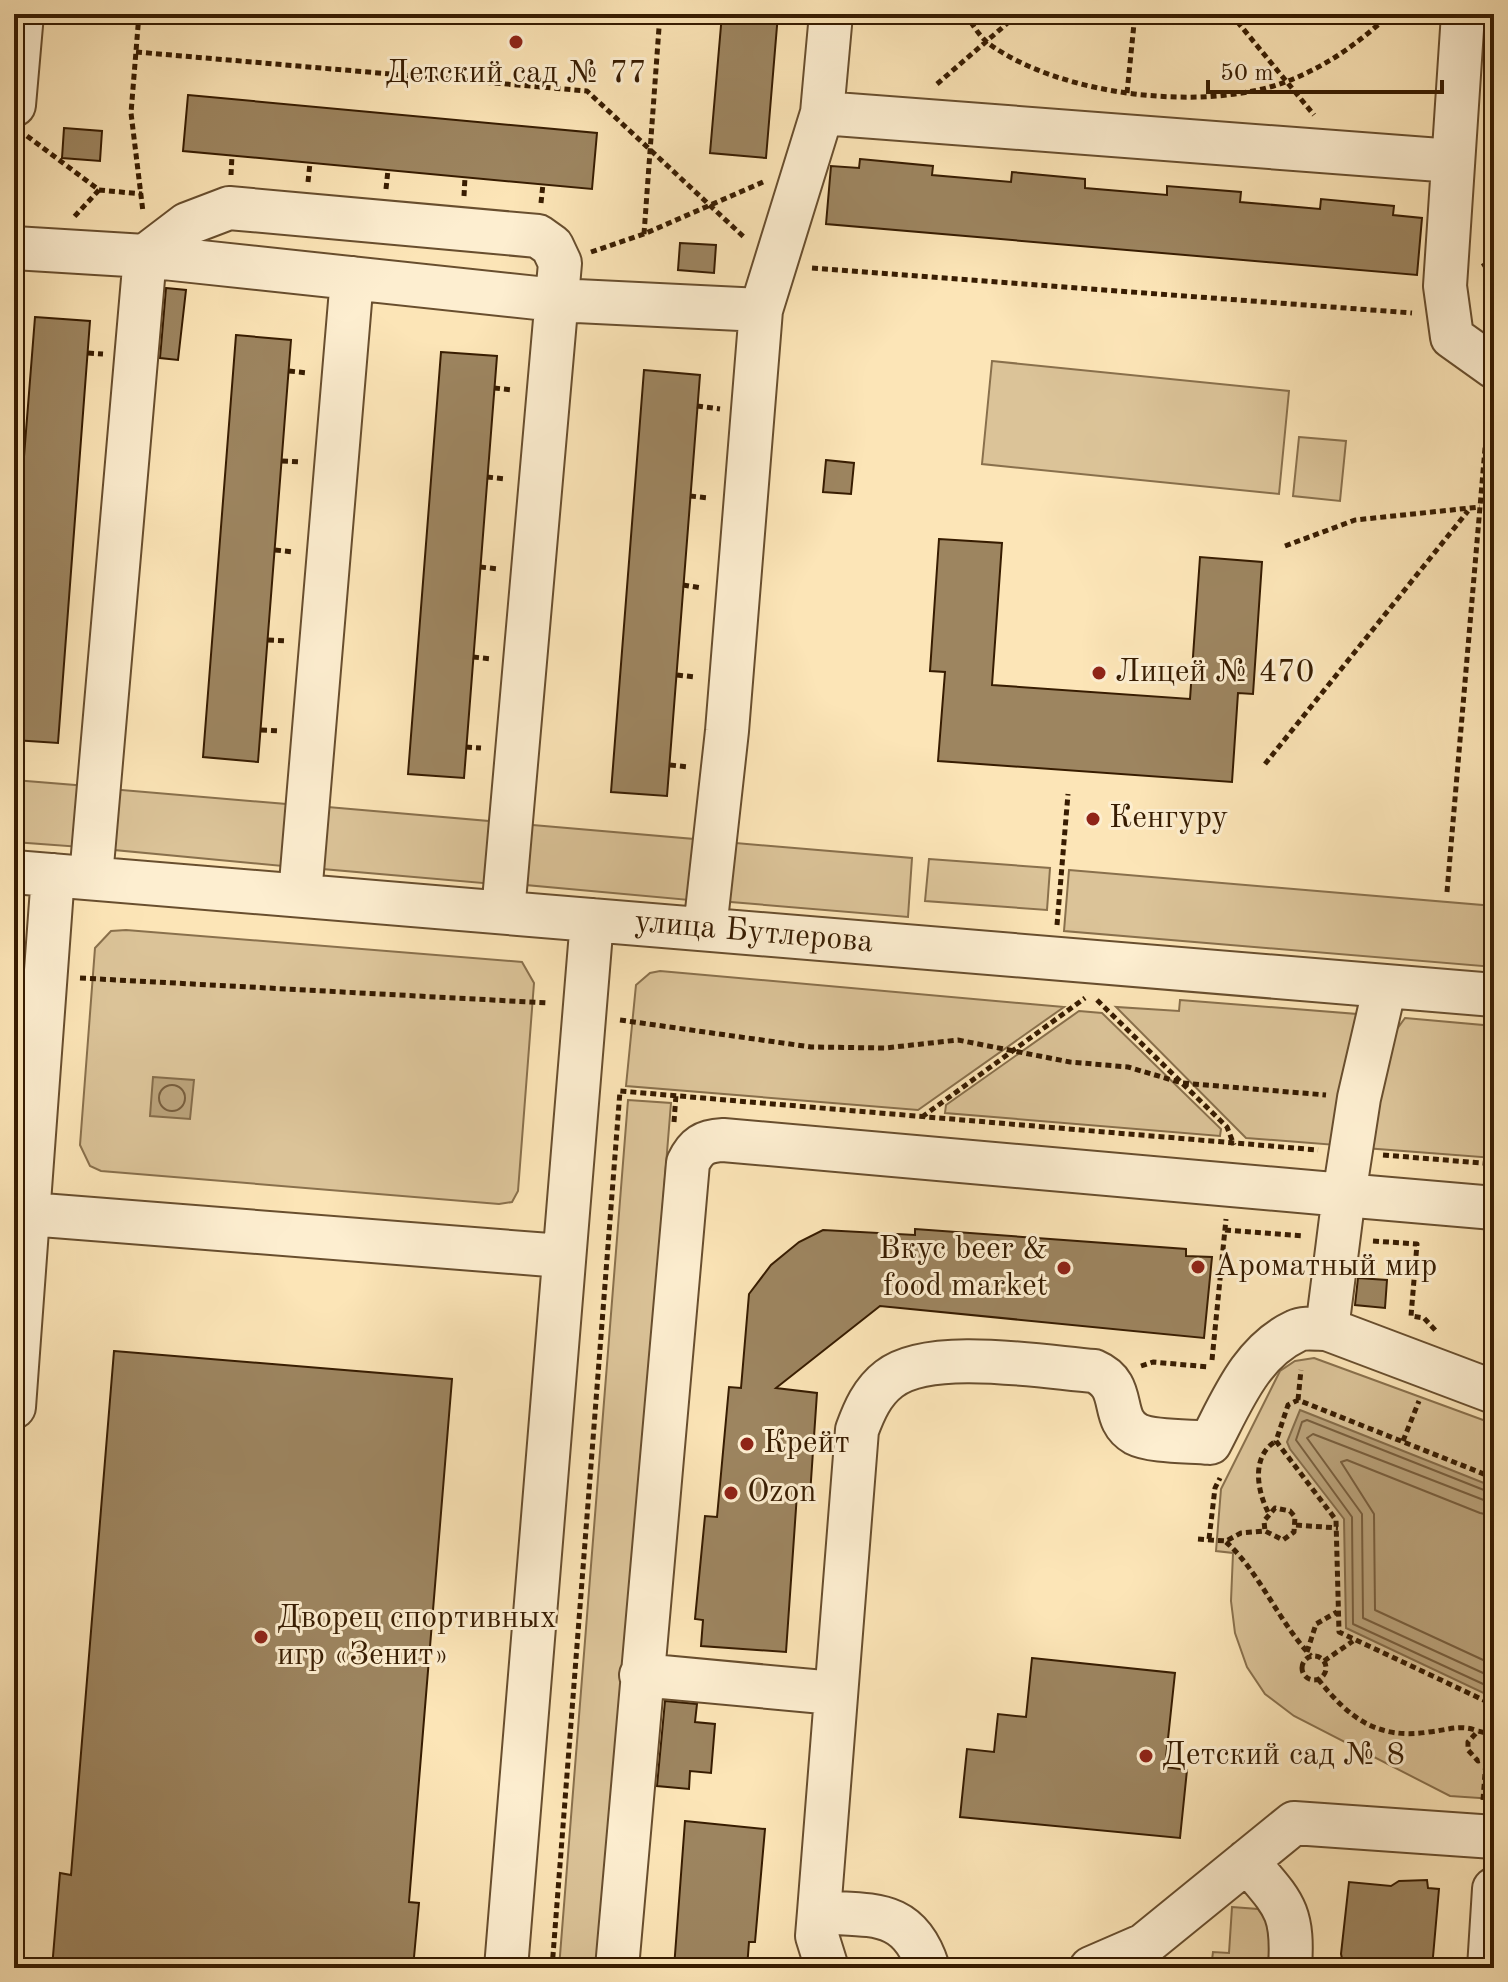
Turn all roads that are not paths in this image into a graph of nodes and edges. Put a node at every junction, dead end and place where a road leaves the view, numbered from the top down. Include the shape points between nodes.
1 (22, 14) edge
2 (831, 14) edge
3 (1463, 14) edge
4 (822, 113) junction
5 (20, 120) edge
6 (1453, 161) junction
7 (29, 249) edge
8 (145, 256) junction
9 (352, 278) junction
10 (558, 282) junction
11 (761, 310) junction
12 (1493, 367) edge
13 (53, 874) edge
14 (300, 895) junction
15 (503, 912) junction
16 (592, 920) junction
17 (705, 929) junction
18 (1385, 986) junction
19 (1494, 995) edge
20 (1344, 1195) junction
21 (1494, 1208) edge
22 (29, 1214) junction
23 (562, 1256) junction
24 (1327, 1329) junction
25 (1494, 1392) edge
26 (14, 1407) edge
27 (641, 1675) junction
28 (834, 1693) junction
29 (1494, 1837) edge
30 (1247, 1861) junction
31 (1494, 1889) edge
32 (819, 1912) junction
33 (506, 1968) edge
34 (617, 1968) edge
35 (827, 1968) edge
36 (928, 1968) edge
37 (1091, 1968) edge
38 (1290, 1968) edge
39 (1489, 1968) edge

1 - 5 street
2 - 4 street
3 - 6 street
4 - 6 street
4 - 11 street
6 - 12 street via 1445,286 1452,337
7 - 8 street
8 - 9 street
8 - 10 street via 187,224 229,208 538,236 552,246
8 - 13 street
9 - 10 street
9 - 14 street
10 - 11 street
10 - 15 street
11 - 17 street
13 - 14 street, улица Бутлерова
13 - 22 street
14 - 15 street, улица Бутлерова
15 - 16 street, улица Бутлерова
16 - 17 street, улица Бутлерова
16 - 23 street
17 - 18 street, улица Бутлерова
18 - 19 street, улица Бутлерова
18 - 20 street
20 - 21 street
20 - 24 street
20 - 27 street via 723,1140 695,1149 688,1163
22 - 23 street
22 - 26 street
23 - 33 street
24 - 25 street
24 - 28 street via 1298,1329 1268,1350 1247,1373 1210,1443 1139,1436 1125,1426 1109,1377 1094,1371 947,1360 916,1365 889,1378 868,1402 857,1430
27 - 28 street
27 - 34 street
28 - 32 street
29 - 30 street via 1294,1823
30 - 37 street via 1144,1945
30 - 38 street via 1291,1919
31 - 39 street
32 - 35 street via 817,1936
32 - 36 street via 888,1918 908,1929

